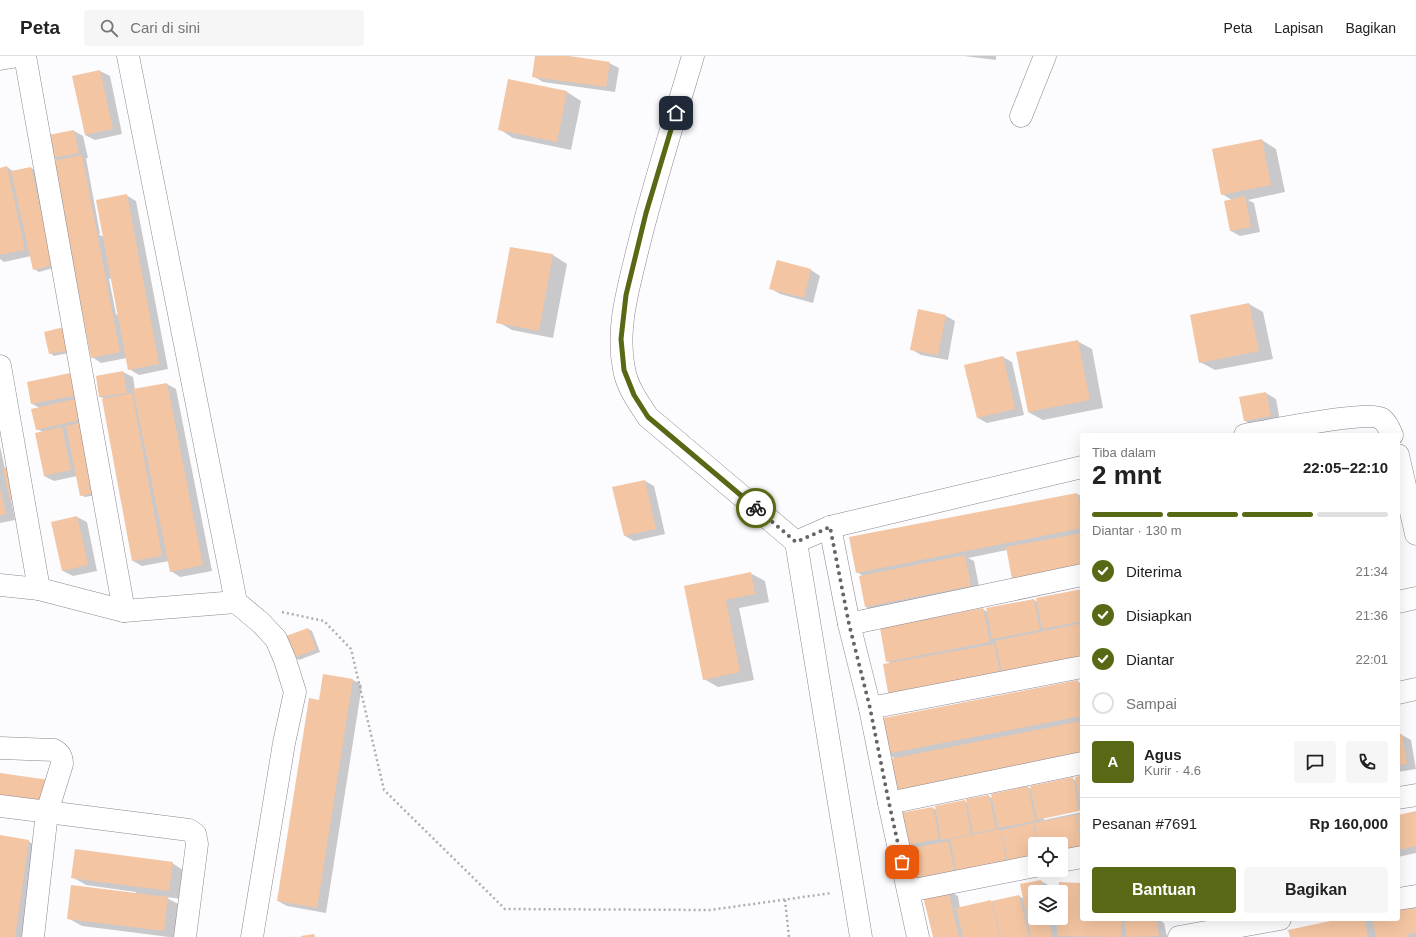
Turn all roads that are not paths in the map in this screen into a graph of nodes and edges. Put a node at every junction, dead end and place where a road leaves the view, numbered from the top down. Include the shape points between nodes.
1 (18, 56) edge
2 (25, 56) edge
3 (128, 56) edge
4 (693, 56) edge
5 (1045, 56) edge
6 (0, 59) edge
7 (1021, 116) dead end
8 (0, 366) edge
9 (1256, 433) edge
10 (1391, 433) edge
11 (1080, 467) edge
12 (1400, 472) edge
13 (1404, 506) edge
14 (830, 527) junction
15 (1416, 534) edge
16 (796, 542) junction
17 (1080, 575) edge
18 (0, 585) edge
19 (39, 589) junction
20 (1416, 598) edge
21 (236, 602) junction
22 (1400, 602) edge
23 (124, 611) junction
24 (849, 624) junction
25 (1080, 667) edge
26 (1416, 689) edge
27 (1400, 693) edge
28 (870, 708) junction
29 (0, 748) edge
30 (1080, 763) edge
31 (1416, 795) edge
32 (1400, 798) edge
33 (889, 803) junction
34 (0, 806) edge
35 (48, 812) junction
36 (1080, 857) edge
37 (1068, 860) edge
38 (1028, 867) edge
39 (909, 891) junction
40 (1416, 896) edge
41 (1400, 899) edge
42 (1266, 921) edge
43 (1189, 932) edge
44 (33, 937) edge
45 (185, 937) edge
46 (252, 937) edge
47 (861, 937) edge
48 (918, 937) edge

1 - 6 street
2 - 23 street
3 - 21 street
4 - 16 street via 646,213 626,295 621,339 624,370 634,395 648,417
5 - 7 street
8 - 19 street
9 - 10 street via 1368,416 1382,419
11 - 14 street
12 - 13 street
13 - 15 street
14 - 16 street
14 - 24 street
16 - 47 street
17 - 24 street
18 - 19 street
19 - 23 street
20 - 22 street
21 - 23 street
21 - 46 street via 276,639 295,692 278,774
24 - 28 street
25 - 28 street
26 - 27 street
28 - 33 street
29 - 35 street via 58,752 62,764
30 - 33 street
31 - 32 street
33 - 39 street
34 - 35 street
35 - 44 street
35 - 45 street via 189,830 195,834 197,844
36 - 37 street
38 - 39 street
39 - 48 street
40 - 41 street
42 - 43 street

